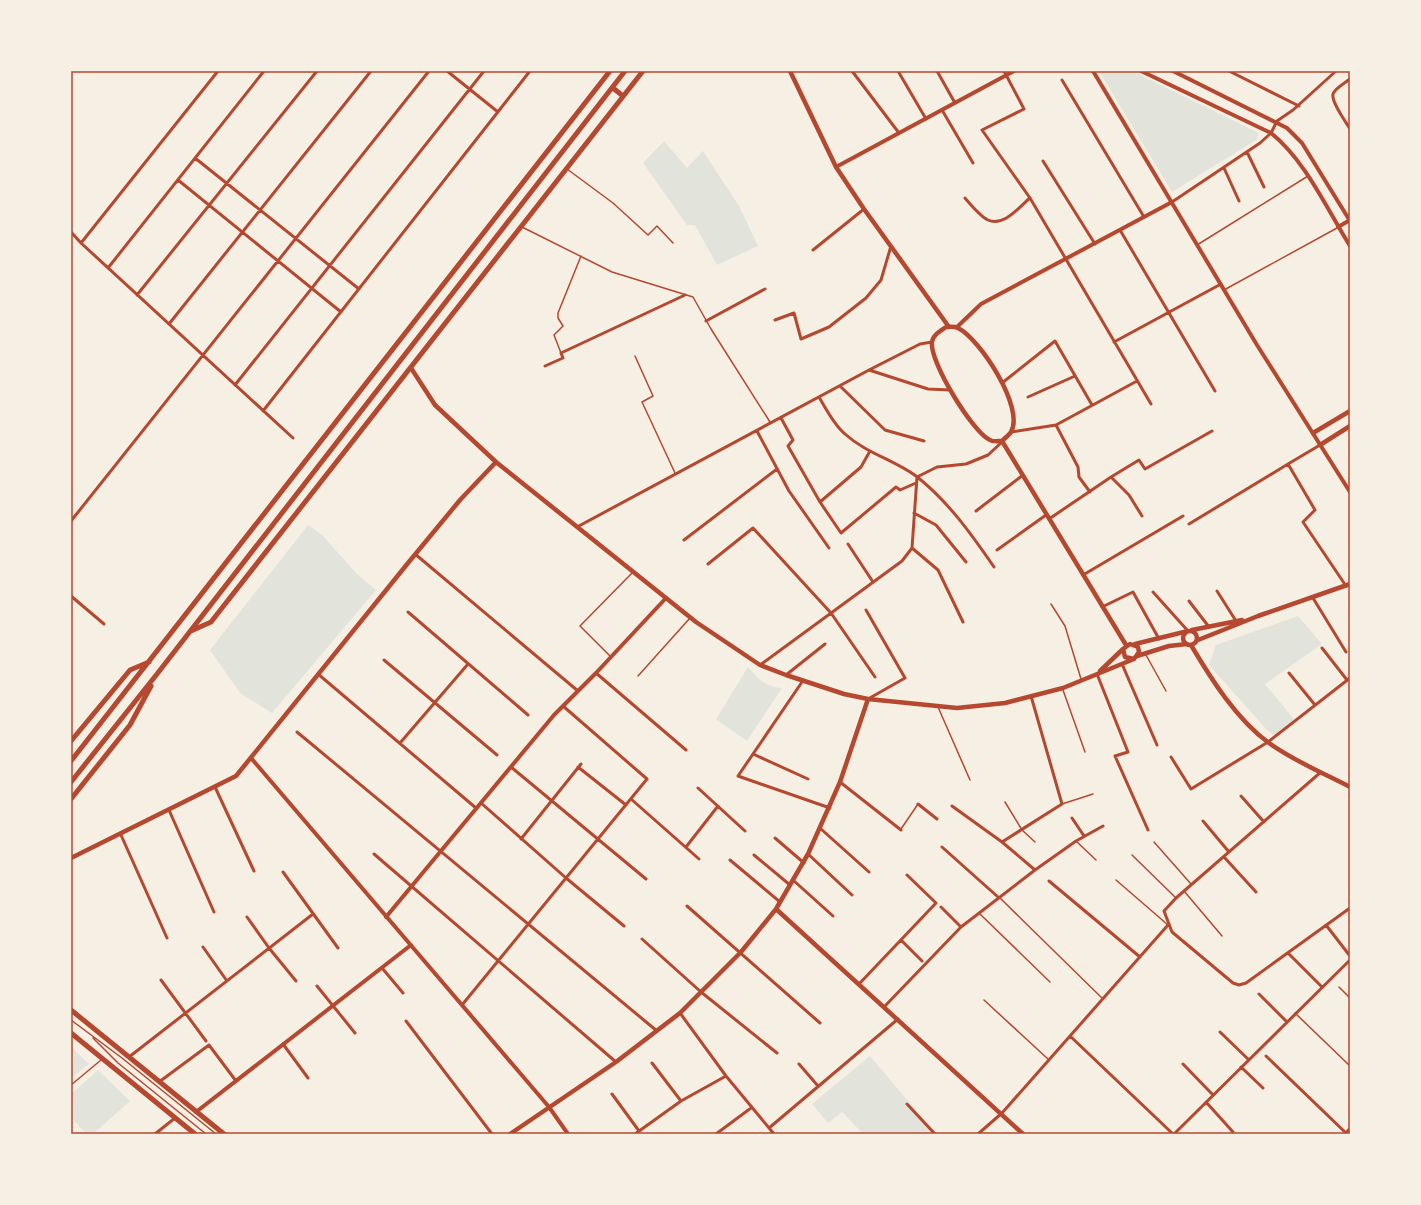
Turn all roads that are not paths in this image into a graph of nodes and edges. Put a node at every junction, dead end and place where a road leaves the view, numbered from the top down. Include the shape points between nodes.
1 (218, 71) edge
2 (264, 71) edge
3 (317, 71) edge
4 (371, 71) edge
5 (429, 71) edge
6 (447, 71) edge
7 (484, 71) edge
8 (530, 71) edge
9 (610, 71) edge
10 (625, 71) edge
11 (643, 71) edge
12 (790, 71) edge
13 (852, 71) edge
14 (898, 71) edge
15 (937, 71) edge
16 (1014, 71) edge
17 (1093, 71) edge
18 (1141, 71) edge
19 (1173, 71) edge
20 (1229, 71) edge
21 (1336, 71) edge
22 (1005, 73) edge
23 (1350, 79) edge
24 (1062, 80) dead end
25 (612, 88) junction
26 (469, 89) junction
27 (623, 96) junction
28 (955, 103) junction
29 (1298, 106) junction
30 (942, 110) junction
31 (498, 112) junction
32 (926, 119) junction
33 (1277, 121) junction
34 (1350, 129) edge
35 (899, 133) junction
36 (1271, 133) junction
37 (1247, 152) junction
38 (195, 158) junction
39 (1043, 161) dead end
40 (973, 163) dead end
41 (836, 167) junction
42 (1224, 168) junction
43 (567, 169) junction
44 (1308, 176) junction
45 (178, 180) junction
46 (228, 184) junction
47 (1264, 187) dead end
48 (965, 198) dead end
49 (1030, 198) junction
50 (1239, 201) dead end
51 (1172, 202) junction
52 (209, 205) junction
53 (864, 209) junction
54 (260, 210) junction
55 (1144, 217) junction
56 (1350, 220) edge
57 (522, 227) junction
58 (1338, 227) junction
59 (1120, 230) junction
60 (71, 232) edge
61 (242, 232) junction
62 (296, 239) junction
63 (673, 243) dead end
64 (81, 244) junction
65 (1095, 244) junction
66 (1197, 245) junction
67 (891, 246) junction
68 (1350, 246) edge
69 (813, 250) dead end
70 (581, 256) junction
71 (1065, 260) junction
72 (279, 262) junction
73 (330, 265) junction
74 (108, 268) junction
75 (1221, 284) junction
76 (312, 289) junction
77 (359, 289) junction
78 (765, 289) dead end
79 (1224, 290) junction
80 (137, 295) junction
81 (685, 295) junction
82 (341, 312) junction
83 (1169, 313) junction
84 (775, 320) dead end
85 (706, 321) junction
86 (169, 324) junction
87 (949, 327) junction
88 (957, 327) junction
89 (932, 342) junction
90 (1114, 342) junction
91 (561, 353) junction
92 (203, 356) junction
93 (635, 356) dead end
94 (545, 366) dead end
95 (412, 368) junction
96 (869, 370) junction
97 (1075, 376) junction
98 (1137, 381) junction
99 (1002, 383) junction
100 (235, 386) junction
101 (840, 386) junction
102 (950, 390) junction
103 (1215, 391) dead end
104 (818, 397) junction
105 (1028, 397) dead end
106 (1151, 404) dead end
107 (1092, 405) junction
108 (263, 411) junction
109 (1350, 411) edge
110 (781, 418) junction
111 (771, 423) junction
112 (1056, 425) junction
113 (1350, 426) edge
114 (757, 431) junction
115 (1212, 431) dead end
116 (1011, 432) junction
117 (1313, 433) junction
118 (293, 438) dead end
119 (924, 441) dead end
120 (1002, 441) junction
121 (1320, 445) junction
122 (870, 451) junction
123 (496, 462) junction
124 (1288, 464) junction
125 (777, 469) junction
126 (676, 474) junction
127 (1023, 475) junction
128 (917, 477) junction
129 (1111, 477) junction
130 (916, 483) junction
131 (1090, 492) junction
132 (1350, 492) edge
133 (820, 502) junction
134 (976, 511) dead end
135 (914, 513) junction
136 (1142, 516) dead end
137 (1183, 516) dead end
138 (1048, 517) junction
139 (71, 521) edge
140 (1189, 524) dead end
141 (577, 527) junction
142 (684, 540) dead end
143 (848, 544) dead end
144 (829, 548) dead end
145 (912, 548) junction
146 (997, 550) dead end
147 (415, 554) junction
148 (966, 562) dead end
149 (708, 564) dead end
150 (994, 567) dead end
151 (633, 572) junction
152 (1082, 575) junction
153 (873, 582) junction
154 (1348, 585) edge
155 (1153, 592) dead end
156 (1217, 592) dead end
157 (71, 596) edge
158 (666, 598) junction
159 (1313, 598) junction
160 (1189, 601) dead end
161 (1051, 604) dead end
162 (1102, 607) junction
163 (866, 610) dead end
164 (408, 612) dead end
165 (831, 613) junction
166 (1258, 616) junction
167 (690, 618) junction
168 (1236, 621) junction
169 (963, 622) dead end
170 (104, 624) dead end
171 (1209, 627) junction
172 (1189, 631) junction
173 (190, 632) junction
174 (1159, 639) junction
175 (1193, 643) junction
176 (824, 644) dead end
177 (1134, 644) junction
178 (1125, 647) junction
179 (1322, 648) dead end
180 (1346, 652) dead end
181 (1145, 653) junction
182 (611, 657) junction
183 (1136, 657) junction
184 (384, 660) dead end
185 (150, 661) junction
186 (468, 664) junction
187 (1122, 664) junction
188 (760, 665) junction
189 (596, 673) junction
190 (1289, 673) dead end
191 (158, 674) junction
192 (318, 674) junction
193 (1097, 674) junction
194 (786, 675) junction
195 (638, 676) dead end
196 (875, 677) dead end
197 (1348, 679) edge
198 (1081, 680) junction
199 (802, 682) junction
200 (1063, 688) junction
201 (1166, 690) dead end
202 (578, 691) junction
203 (1031, 696) junction
204 (868, 699) junction
205 (435, 703) junction
206 (563, 706) junction
207 (937, 706) junction
208 (1315, 706) junction
209 (528, 715) dead end
210 (297, 732) dead end
211 (71, 741) edge
212 (1268, 742) junction
213 (400, 743) junction
214 (1157, 745) dead end
215 (686, 750) dead end
216 (1085, 752) dead end
217 (753, 754) junction
218 (497, 755) dead end
219 (1171, 757) dead end
220 (251, 758) junction
221 (71, 762) edge
222 (581, 764) dead end
223 (511, 767) junction
224 (578, 768) junction
225 (1321, 772) junction
226 (808, 779) dead end
227 (970, 780) dead end
228 (71, 782) edge
229 (840, 782) junction
230 (215, 787) junction
231 (1350, 787) edge
232 (698, 788) dead end
233 (1093, 794) dead end
234 (1241, 796) dead end
235 (71, 799) edge
236 (631, 799) junction
237 (552, 801) junction
238 (1005, 802) dead end
239 (481, 803) junction
240 (918, 804) joint
241 (1062, 804) junction
242 (626, 805) junction
243 (718, 806) junction
244 (952, 806) dead end
245 (476, 808) junction
246 (830, 808) junction
247 (169, 810) junction
248 (1072, 818) dead end
249 (937, 819) dead end
250 (1202, 820) dead end
251 (1264, 822) junction
252 (1103, 826) dead end
253 (821, 829) junction
254 (901, 830) joint
255 (1022, 830) junction
256 (1148, 830) dead end
257 (745, 831) dead end
258 (121, 835) junction
259 (1084, 836) junction
260 (775, 838) dead end
261 (521, 839) junction
262 (598, 839) junction
263 (1076, 841) junction
264 (1002, 842) junction
265 (1035, 842) dead end
266 (1154, 842) dead end
267 (686, 847) junction
268 (942, 847) dead end
269 (440, 852) junction
270 (1229, 852) junction
271 (374, 854) dead end
272 (808, 854) junction
273 (754, 855) dead end
274 (1132, 855) dead end
275 (1224, 856) junction
276 (71, 858) edge
277 (699, 859) dead end
278 (730, 860) dead end
279 (1096, 860) dead end
280 (804, 862) junction
281 (1035, 870) junction
282 (254, 872) dead end
283 (283, 872) dead end
284 (869, 872) dead end
285 (907, 875) dead end
286 (566, 878) junction
287 (646, 879) dead end
288 (793, 880) junction
289 (1116, 880) dead end
290 (1049, 881) dead end
291 (790, 885) junction
292 (1191, 885) junction
293 (411, 887) junction
294 (1184, 891) junction
295 (1256, 892) dead end
296 (852, 895) dead end
297 (998, 897) junction
298 (1176, 898) junction
299 (780, 902) junction
300 (687, 906) dead end
301 (941, 907) dead end
302 (1350, 908) edge
303 (776, 909) junction
304 (214, 912) dead end
305 (978, 913) junction
306 (313, 914) junction
307 (833, 916) dead end
308 (247, 917) dead end
309 (386, 917) junction
310 (528, 924) junction
311 (1168, 925) junction
312 (1326, 925) junction
313 (624, 926) dead end
314 (961, 927) junction
315 (1222, 936) dead end
316 (167, 938) dead end
317 (642, 939) dead end
318 (901, 940) junction
319 (410, 945) junction
320 (204, 947) dead end
321 (269, 948) junction
322 (338, 948) dead end
323 (741, 952) junction
324 (1288, 953) junction
325 (1350, 956) edge
326 (1140, 958) junction
327 (1350, 960) edge
328 (922, 961) dead end
329 (498, 962) junction
330 (382, 968) junction
331 (161, 980) dead end
332 (227, 981) junction
333 (296, 981) dead end
334 (1050, 982) dead end
335 (859, 984) junction
336 (317, 986) dead end
337 (1322, 987) junction
338 (1339, 987) dead end
339 (701, 992) junction
340 (403, 993) dead end
341 (1259, 994) dead end
342 (1350, 998) edge
343 (1103, 999) junction
344 (984, 1000) dead end
345 (462, 1005) junction
346 (333, 1006) junction
347 (884, 1007) junction
348 (71, 1010) edge
349 (680, 1013) junction
350 (1295, 1013) junction
351 (185, 1014) junction
352 (898, 1019) junction
353 (71, 1020) edge
354 (406, 1021) dead end
355 (1287, 1022) junction
356 (820, 1023) dead end
357 (657, 1031) junction
358 (71, 1032) edge
359 (355, 1032) dead end
360 (1220, 1032) dead end
361 (89, 1034) junction
362 (1070, 1036) junction
363 (206, 1041) dead end
364 (283, 1044) junction
365 (777, 1053) dead end
366 (1266, 1056) dead end
367 (129, 1057) junction
368 (103, 1058) junction
369 (1049, 1060) junction
370 (1249, 1060) junction
371 (616, 1062) junction
372 (652, 1063) dead end
373 (799, 1064) dead end
374 (1183, 1064) dead end
375 (1350, 1066) edge
376 (1241, 1068) junction
377 (726, 1076) junction
378 (308, 1078) dead end
379 (236, 1081) junction
380 (160, 1082) junction
381 (71, 1085) edge
382 (818, 1086) junction
383 (1263, 1088) dead end
384 (612, 1094) dead end
385 (1213, 1095) junction
386 (681, 1101) junction
387 (1206, 1102) junction
388 (907, 1104) dead end
389 (549, 1107) junction
390 (750, 1108) junction
391 (196, 1112) junction
392 (1002, 1113) junction
393 (175, 1118) junction
394 (769, 1128) junction
395 (1350, 1130) edge
396 (639, 1131) junction
397 (1233, 1132) dead end
398 (155, 1134) edge
399 (195, 1134) edge
400 (206, 1134) edge
401 (216, 1134) edge
402 (224, 1134) edge
403 (492, 1134) edge
404 (510, 1134) edge
405 (568, 1134) edge
406 (635, 1134) edge
407 (716, 1134) edge
408 (774, 1134) edge
409 (935, 1134) edge
410 (978, 1134) edge
411 (1024, 1134) edge
412 (1173, 1134) edge
413 (1346, 1134) edge

1 - 64 street
2 - 38 street
3 - 46 street
4 - 54 street
5 - 62 street
6 - 26 street
7 - 26 street
8 - 31 street
9 - 185 main road
10 - 25 main road
11 - 27 main road
12 - 41 main road
13 - 35 street
14 - 32 street
15 - 28 street
16 - 22 street
17 - 51 street
18 - 36 street
19 - 33 street
20 - 29 street
21 - 29 street
22 - 28 street
22 - 49 street via 1024,108 982,130
23 - 34 street via 1333,94 1333,101
24 - 55 street
25 - 27 main road
25 - 173 main road
26 - 31 street
26 - 73 street
27 - 43 main road
28 - 30 street
29 - 33 street
30 - 32 street
30 - 40 street
31 - 77 street
32 - 35 street
33 - 36 street
33 - 56 street via 1302,143
35 - 41 street
36 - 37 street
36 - 44 street via 1285,144
37 - 42 street
37 - 47 street
38 - 45 street
38 - 46 street
39 - 65 street
41 - 53 main road
42 - 50 street
42 - 51 street
43 - 57 main road
43 - 63 lane via 613,203 648,235 657,226
44 - 58 street
44 - 66 lane
45 - 52 street
45 - 74 street
46 - 52 street
46 - 54 street
48 - 49 street via 987,220 992,221 1004,220
49 - 71 street
51 - 55 street
51 - 66 street
52 - 61 street
52 - 80 street
53 - 67 main road
53 - 69 street
54 - 61 street
54 - 62 street
55 - 59 street
56 - 58 street
57 - 70 lane
57 - 95 main road
58 - 68 street
58 - 79 lane
59 - 65 street
59 - 83 street
60 - 64 street
61 - 72 street
61 - 86 street
62 - 72 street
62 - 73 street
64 - 74 street
65 - 71 street
66 - 75 street
67 - 84 street via 881,280 866,298 829,328 801,339 794,312
67 - 87 main road
70 - 81 lane via 612,272
70 - 91 lane via 558,313 563,326 554,335
71 - 88 street via 981,304
71 - 90 street
72 - 76 street
72 - 92 street
73 - 76 street
73 - 77 street
74 - 80 street
75 - 79 street
75 - 83 street
76 - 82 street
76 - 100 street
77 - 82 street
78 - 85 street
79 - 117 street
80 - 86 street
81 - 85 lane via 693,297
81 - 91 street
82 - 108 street
83 - 90 street
83 - 103 street
85 - 111 lane
86 - 92 street
87 - 88 main road
87 - 89 main road via 936,334
88 - 99 main road via 983,351
89 - 96 street via 920,344
89 - 102 main road via 933,355
90 - 98 street
91 - 94 street via 563,358
92 - 100 street
92 - 139 street
93 - 126 lane via 654,396 642,402
95 - 123 main road via 435,405
95 - 173 main road via 211,622
96 - 101 street
96 - 102 street via 928,389
97 - 99 street via 1054,341
97 - 105 street
97 - 107 street
98 - 106 street
98 - 107 street
99 - 116 main road via 1009,396 1013,416
100 - 108 street
101 - 104 street
101 - 119 street via 885,430
102 - 120 main road via 976,428 990,440
104 - 110 street
104 - 122 street via 844,433
107 - 112 street
108 - 118 street
109 - 117 main road
110 - 111 street
110 - 133 street via 793,440 788,446
111 - 114 street
112 - 116 street
112 - 131 street via 1078,467 1079,477
113 - 121 main road
114 - 125 street
114 - 126 street
115 - 129 street via 1145,469 1139,460
116 - 120 main road
117 - 121 street
120 - 127 main road
120 - 128 street via 988,455 966,464 937,467
121 - 124 street
121 - 132 street
122 - 128 street
122 - 133 street via 861,467
123 - 141 main road
123 - 147 main road
124 - 140 street
124 - 154 street via 1315,510 1303,522
125 - 142 street
125 - 144 street via 789,491
126 - 141 street
127 - 134 street
127 - 138 main road
128 - 130 street
128 - 150 street via 969,530
129 - 131 street
129 - 136 street via 1129,495
130 - 133 street via 900,490 896,487 841,533
130 - 135 street
131 - 138 street
135 - 145 street
135 - 148 street via 936,525
137 - 152 street
138 - 146 street
138 - 152 main road
141 - 151 main road
143 - 153 street
145 - 153 street via 902,561
145 - 169 street via 938,570
147 - 192 main road
147 - 202 street
149 - 165 street via 753,528
151 - 158 main road
151 - 182 lane via 580,626
152 - 162 main road
153 - 165 street
154 - 159 main road
155 - 172 street
156 - 168 street
157 - 170 street
158 - 167 main road
158 - 182 street
159 - 166 main road
159 - 180 street
160 - 171 street
161 - 198 lane via 1065,626
162 - 174 street via 1133,592
162 - 178 main road
163 - 204 street via 905,678
164 - 186 street
165 - 188 street
165 - 196 street
166 - 168 main road
166 - 175 main road
167 - 188 main road
167 - 195 lane
168 - 171 main road
171 - 172 main road
172 - 174 main road
172 - 175 main road via 1198,636
172 - 175 main road via 1183,637
173 - 191 main road
174 - 177 main road
175 - 181 main road
175 - 212 main road via 1201,661 1228,702
176 - 194 street
177 - 178 main road
177 - 183 main road via 1139,652
178 - 183 main road via 1125,657
178 - 193 main road
179 - 197 street
181 - 183 main road
181 - 201 lane
182 - 189 street
183 - 187 main road
184 - 205 street
185 - 211 main road via 130,670
185 - 221 main road
186 - 205 street
186 - 209 street
187 - 193 main road
187 - 214 street
188 - 194 main road
189 - 202 street
189 - 215 street
190 - 208 street
191 - 228 main road
191 - 235 main road via 130,724
192 - 213 street
192 - 220 main road
193 - 198 main road
193 - 256 street via 1128,752 1114,756
194 - 199 main road
197 - 208 street
198 - 200 main road
199 - 204 main road
199 - 217 street
200 - 203 main road
200 - 216 lane
202 - 206 street
203 - 207 main road via 957,708
203 - 241 street
204 - 207 main road
204 - 229 main road
205 - 213 street
205 - 218 street
206 - 223 street
206 - 236 street via 647,779
207 - 227 lane
208 - 212 street
210 - 269 street
212 - 219 street via 1191,789
212 - 225 main road via 1295,760
213 - 245 street
217 - 226 street
217 - 246 street via 738,776
220 - 230 main road via 236,776
220 - 309 street
222 - 224 street
223 - 237 street
223 - 239 street
224 - 237 street
224 - 242 street
225 - 231 main road
225 - 251 street
229 - 246 main road
229 - 254 street
230 - 247 main road
230 - 282 street
232 - 243 street
233 - 241 lane
234 - 251 street
236 - 242 street
236 - 267 street
237 - 261 street
237 - 262 street
238 - 255 lane
239 - 245 street
239 - 261 street
240 - 249 street
240 - 254 lane
241 - 255 street
242 - 262 street
243 - 257 street
243 - 267 street
244 - 264 street
245 - 269 street
246 - 253 main road
247 - 258 main road
247 - 304 street
248 - 259 street
250 - 270 street
251 - 270 street
252 - 259 street
253 - 272 main road
253 - 284 street
255 - 264 street
255 - 265 lane
258 - 276 main road
258 - 316 street
259 - 263 street
260 - 280 street
261 - 286 street
262 - 286 street
262 - 287 street
263 - 279 lane
263 - 281 street
264 - 281 street
266 - 292 lane
267 - 277 street
268 - 297 street
269 - 293 street
269 - 310 street
270 - 275 street
271 - 293 street
272 - 280 main road
272 - 296 street
273 - 291 street
274 - 298 lane
275 - 292 street
275 - 295 street
278 - 299 street
280 - 288 main road
281 - 297 street
283 - 306 street
285 - 318 street via 936,903
286 - 310 street
286 - 313 street
288 - 291 main road
288 - 307 street
289 - 311 lane
290 - 326 street
291 - 299 main road
292 - 294 street
293 - 309 street
293 - 329 street
294 - 298 street
294 - 315 lane
297 - 305 street
297 - 343 lane
298 - 311 street via 1164,911
299 - 303 main road
300 - 323 street
301 - 314 street
302 - 312 street
303 - 323 main road
303 - 335 main road
305 - 314 street
305 - 334 lane
306 - 321 street
306 - 322 street
308 - 321 street
309 - 319 street
310 - 329 street
310 - 357 street
311 - 324 street via 1172,932 1233,983 1239,985
311 - 326 street
312 - 324 street
312 - 325 street
314 - 347 street
317 - 339 street
318 - 328 street
318 - 335 street
319 - 330 street
319 - 345 street
320 - 332 street
321 - 332 street
321 - 333 street
323 - 339 main road
323 - 356 street
324 - 337 street
326 - 343 street
327 - 337 street
329 - 345 street
329 - 371 street
330 - 340 street
330 - 346 street
331 - 351 street
332 - 351 street
335 - 347 main road
336 - 346 street
337 - 350 street
338 - 342 lane
339 - 349 main road
339 - 365 street
341 - 355 street
343 - 362 street
344 - 369 lane
345 - 389 street
346 - 359 street
346 - 364 street
347 - 352 main road
348 - 367 main road
349 - 357 main road
349 - 377 street
350 - 355 street
350 - 375 lane
351 - 363 street
351 - 367 street
352 - 382 street
352 - 392 main road
353 - 361 lane
354 - 403 street
355 - 370 street
357 - 371 main road
358 - 368 main road
360 - 370 street
361 - 400 lane via 118,1063
361 - 401 lane
362 - 369 street
362 - 412 street
364 - 378 street
364 - 379 street
366 - 413 street
367 - 380 main road
368 - 381 lane
368 - 393 main road
369 - 392 street
370 - 376 street
371 - 389 main road
372 - 386 street
373 - 382 street
374 - 385 street
376 - 383 street
376 - 385 street
377 - 386 street
377 - 390 street
379 - 380 street via 209,1045
379 - 391 street
380 - 391 main road
382 - 394 street
384 - 396 street
385 - 387 street
386 - 396 street
387 - 397 street
387 - 412 street
388 - 409 street
389 - 404 main road
389 - 405 street
390 - 394 street
390 - 407 street
391 - 402 main road
392 - 410 street
392 - 411 main road
393 - 398 street
393 - 399 main road
394 - 408 street
395 - 413 main road
396 - 406 street

